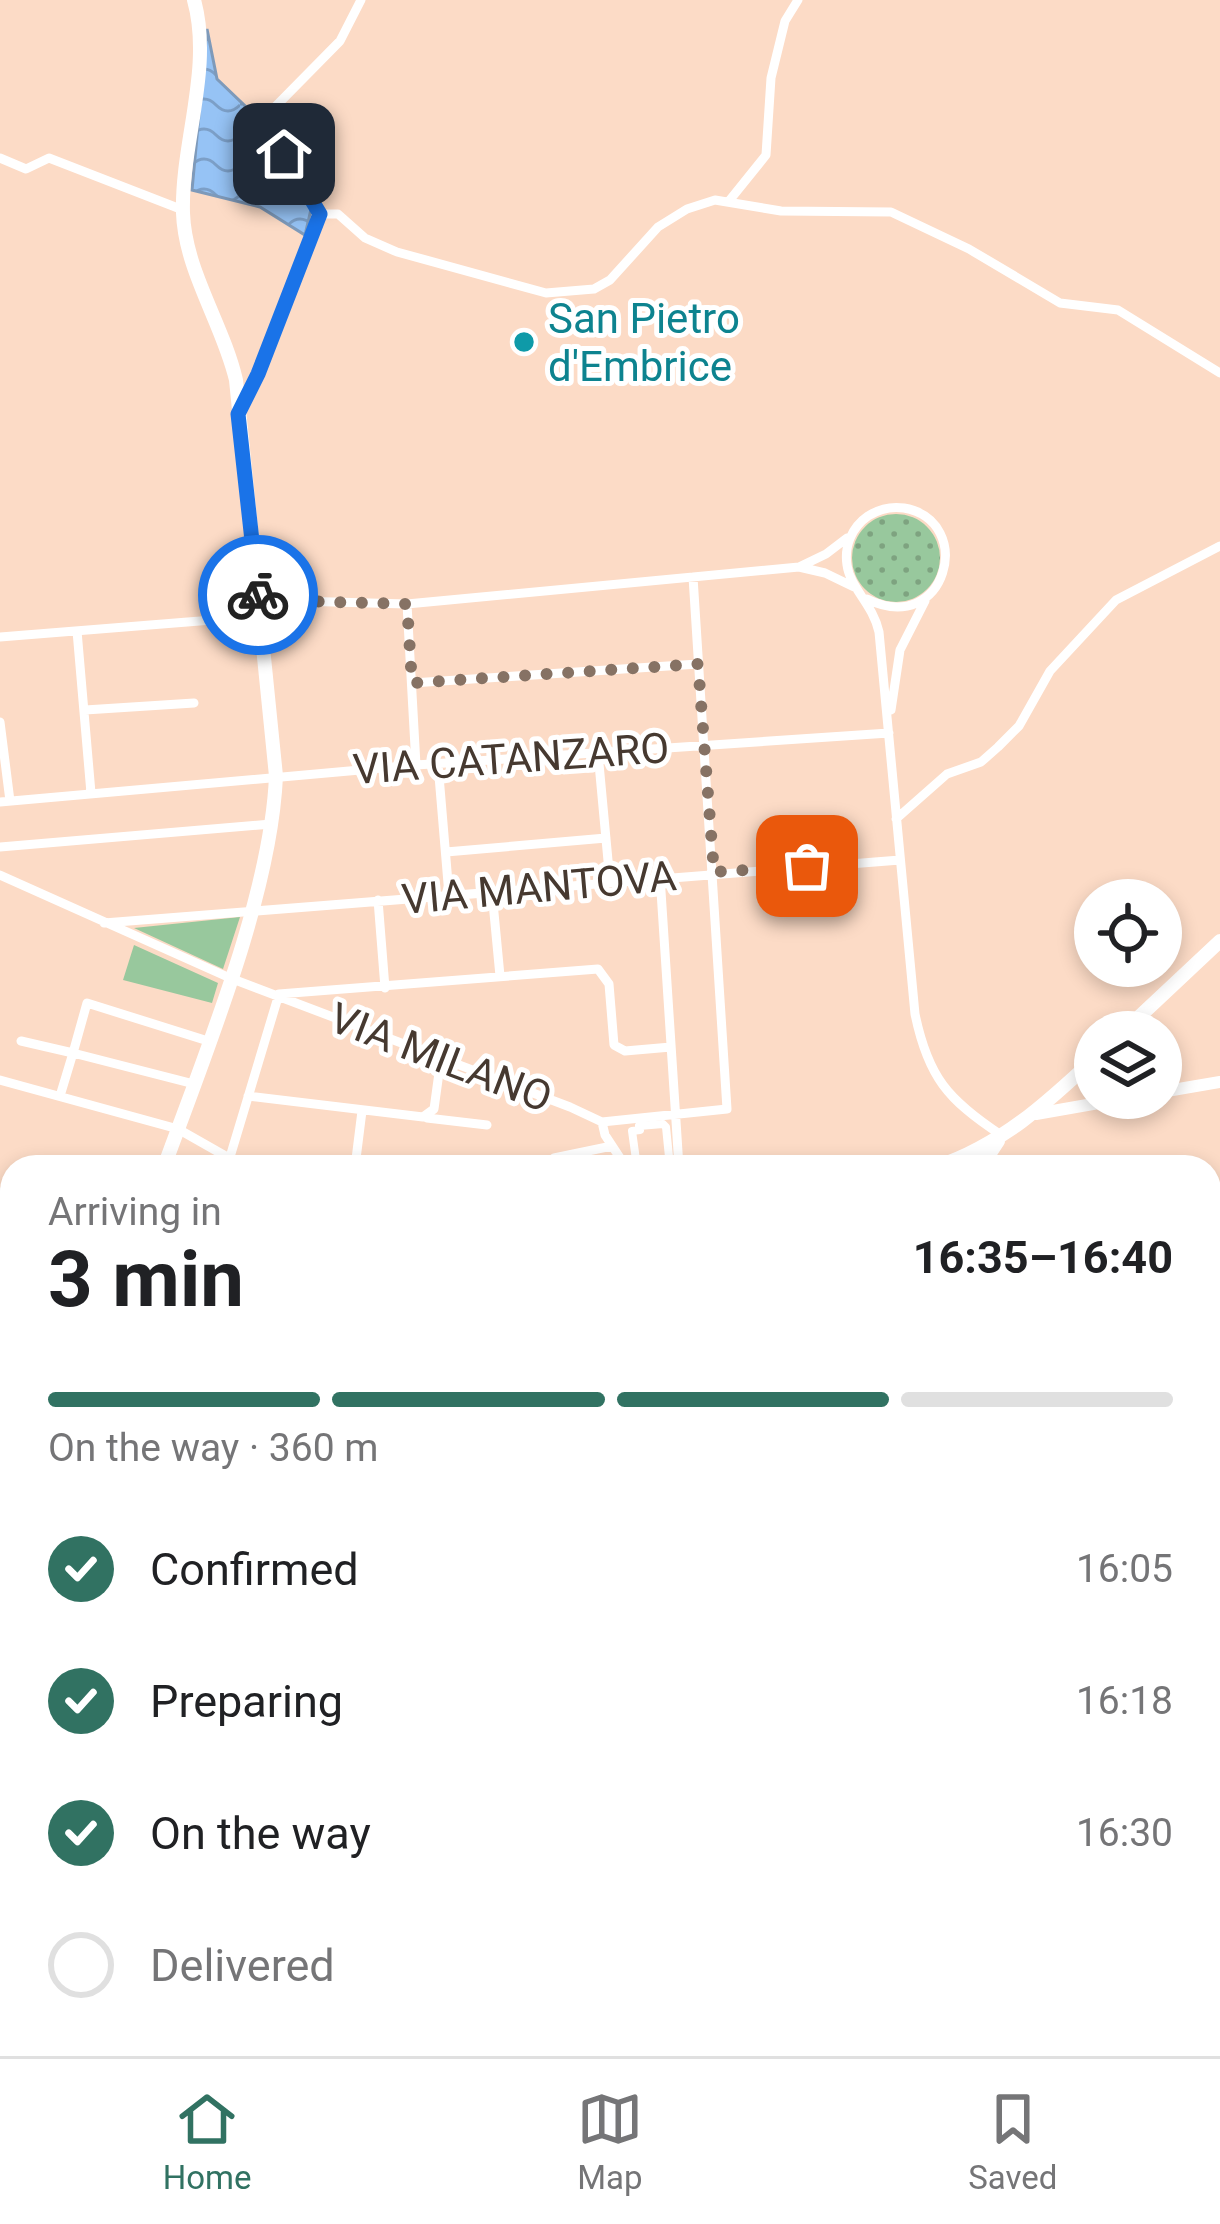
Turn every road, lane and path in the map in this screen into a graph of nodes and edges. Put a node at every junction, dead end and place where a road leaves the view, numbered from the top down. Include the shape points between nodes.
1 (194, 0) edge
2 (361, 0) edge
3 (798, 0) edge
4 (0, 158) edge
5 (733, 202) junction
6 (183, 210) junction
7 (320, 214) junction
8 (1220, 373) edge
9 (238, 414) junction
10 (851, 534) junction
11 (1220, 547) edge
12 (800, 567) junction
13 (693, 577) junction
14 (856, 587) junction
15 (928, 596) junction
16 (867, 599) junction
17 (407, 604) junction
18 (260, 608) junction
19 (77, 631) junction
20 (0, 637) edge
21 (698, 664) junction
22 (412, 683) junction
23 (194, 703) dead end
24 (85, 710) junction
25 (0, 722) edge
26 (890, 733) junction
27 (704, 743) junction
28 (598, 753) junction
29 (438, 764) junction
30 (416, 765) junction
31 (276, 776) junction
32 (92, 793) junction
33 (5, 801) edge
34 (896, 819) junction
35 (271, 824) junction
36 (606, 838) junction
37 (0, 847) edge
38 (446, 852) junction
39 (899, 860) junction
40 (714, 872) junction
41 (0, 874) edge
42 (660, 877) junction
43 (610, 881) junction
44 (492, 892) junction
45 (449, 895) junction
46 (378, 900) junction
47 (251, 910) junction
48 (104, 922) junction
49 (1220, 941) edge
50 (500, 976) junction
51 (230, 978) junction
52 (386, 988) junction
53 (279, 994) junction
54 (1145, 1011) edge
55 (20, 1041) dead end
56 (208, 1041) junction
57 (670, 1047) junction
58 (73, 1053) junction
59 (441, 1058) junction
60 (1074, 1078) edge
61 (0, 1080) edge
62 (1220, 1082) edge
63 (194, 1084) junction
64 (1182, 1088) edge
65 (60, 1096) junction
66 (248, 1096) junction
67 (1074, 1107) edge
68 (362, 1111) junction
69 (675, 1114) junction
70 (1036, 1114) junction
71 (423, 1117) junction
72 (602, 1122) junction
73 (487, 1125) dead end
74 (178, 1129) junction
75 (1001, 1135) junction
76 (613, 1146) junction
77 (168, 1155) edge
78 (216, 1155) edge
79 (230, 1155) edge
80 (357, 1155) edge
81 (565, 1155) edge
82 (619, 1155) edge
83 (636, 1155) edge
84 (669, 1155) edge
85 (678, 1155) edge
86 (970, 1155) edge
87 (989, 1155) edge

1 - 6 main road via 201,35
2 - 7 street via 340,41 274,108 267,126
3 - 5 street via 771,78 766,155
4 - 6 street via 26,169 49,158
5 - 7 street via 687,208 594,289 546,293 397,252 338,214
5 - 8 street via 892,212 1060,303 1118,310
6 - 9 main road via 187,246 230,355
7 - 9 street
9 - 18 main road
10 - 12 street
10 - 14 street via 846,561
10 - 15 street via 876,511 925,516 946,555
11 - 34 street via 1116,600 1050,671 998,747 946,774
12 - 13 street
12 - 14 street
13 - 17 street
13 - 21 street
14 - 16 street
15 - 16 street via 898,608
15 - 26 street via 900,650
16 - 26 street via 879,632
17 - 18 street
17 - 22 street
18 - 19 street
18 - 31 main road
19 - 20 street
19 - 24 street
21 - 22 street
21 - 27 street
22 - 30 street
23 - 24 street
24 - 32 street
25 - 33 street
26 - 27 street, VIA CATANZARO
26 - 34 street
27 - 28 street, VIA CATANZARO
27 - 40 street
28 - 29 street, VIA CATANZARO
28 - 36 street
29 - 30 street, VIA CATANZARO
29 - 38 street
30 - 31 street, VIA CATANZARO
31 - 32 street, VIA CATANZARO
31 - 35 main road
32 - 33 street, VIA CATANZARO
34 - 39 street
35 - 37 street
35 - 47 main road
36 - 38 street
36 - 43 street
38 - 45 street
39 - 40 street, VIA MANTOVA
39 - 75 street via 924,1057 946,1090
40 - 42 street, VIA MANTOVA
40 - 69 street via 727,1109
41 - 48 street, VIA MILANO
42 - 43 street, VIA MANTOVA
42 - 57 street
43 - 44 street, VIA MANTOVA
44 - 45 street, VIA MANTOVA
44 - 50 street
45 - 46 street, VIA MANTOVA
46 - 47 street, VIA MANTOVA
46 - 52 street
47 - 48 street, VIA MANTOVA
47 - 51 main road
48 - 51 street, VIA MILANO
49 - 54 main road
50 - 52 street
50 - 57 street via 598,969 609,984 614,1045
51 - 53 street, VIA MILANO
51 - 56 main road
52 - 53 street
53 - 59 street, VIA MILANO
53 - 66 street
55 - 58 street
56 - 58 street via 87,1003
56 - 63 main road
57 - 69 street
58 - 63 street
58 - 65 street
59 - 71 street via 434,1108
59 - 72 street, VIA MILANO
60 - 70 main road
61 - 65 street
62 - 64 street
63 - 74 main road
65 - 74 street
66 - 68 street
66 - 79 street
67 - 70 street
68 - 71 street
68 - 80 street
69 - 72 street
69 - 85 street
70 - 75 main road
71 - 73 street
72 - 76 street, VIA MILANO
74 - 77 main road
74 - 78 street
75 - 86 main road
75 - 87 main road
76 - 81 street
76 - 82 street, VIA MILANO
83 - 84 street via 632,1131 663,1124

